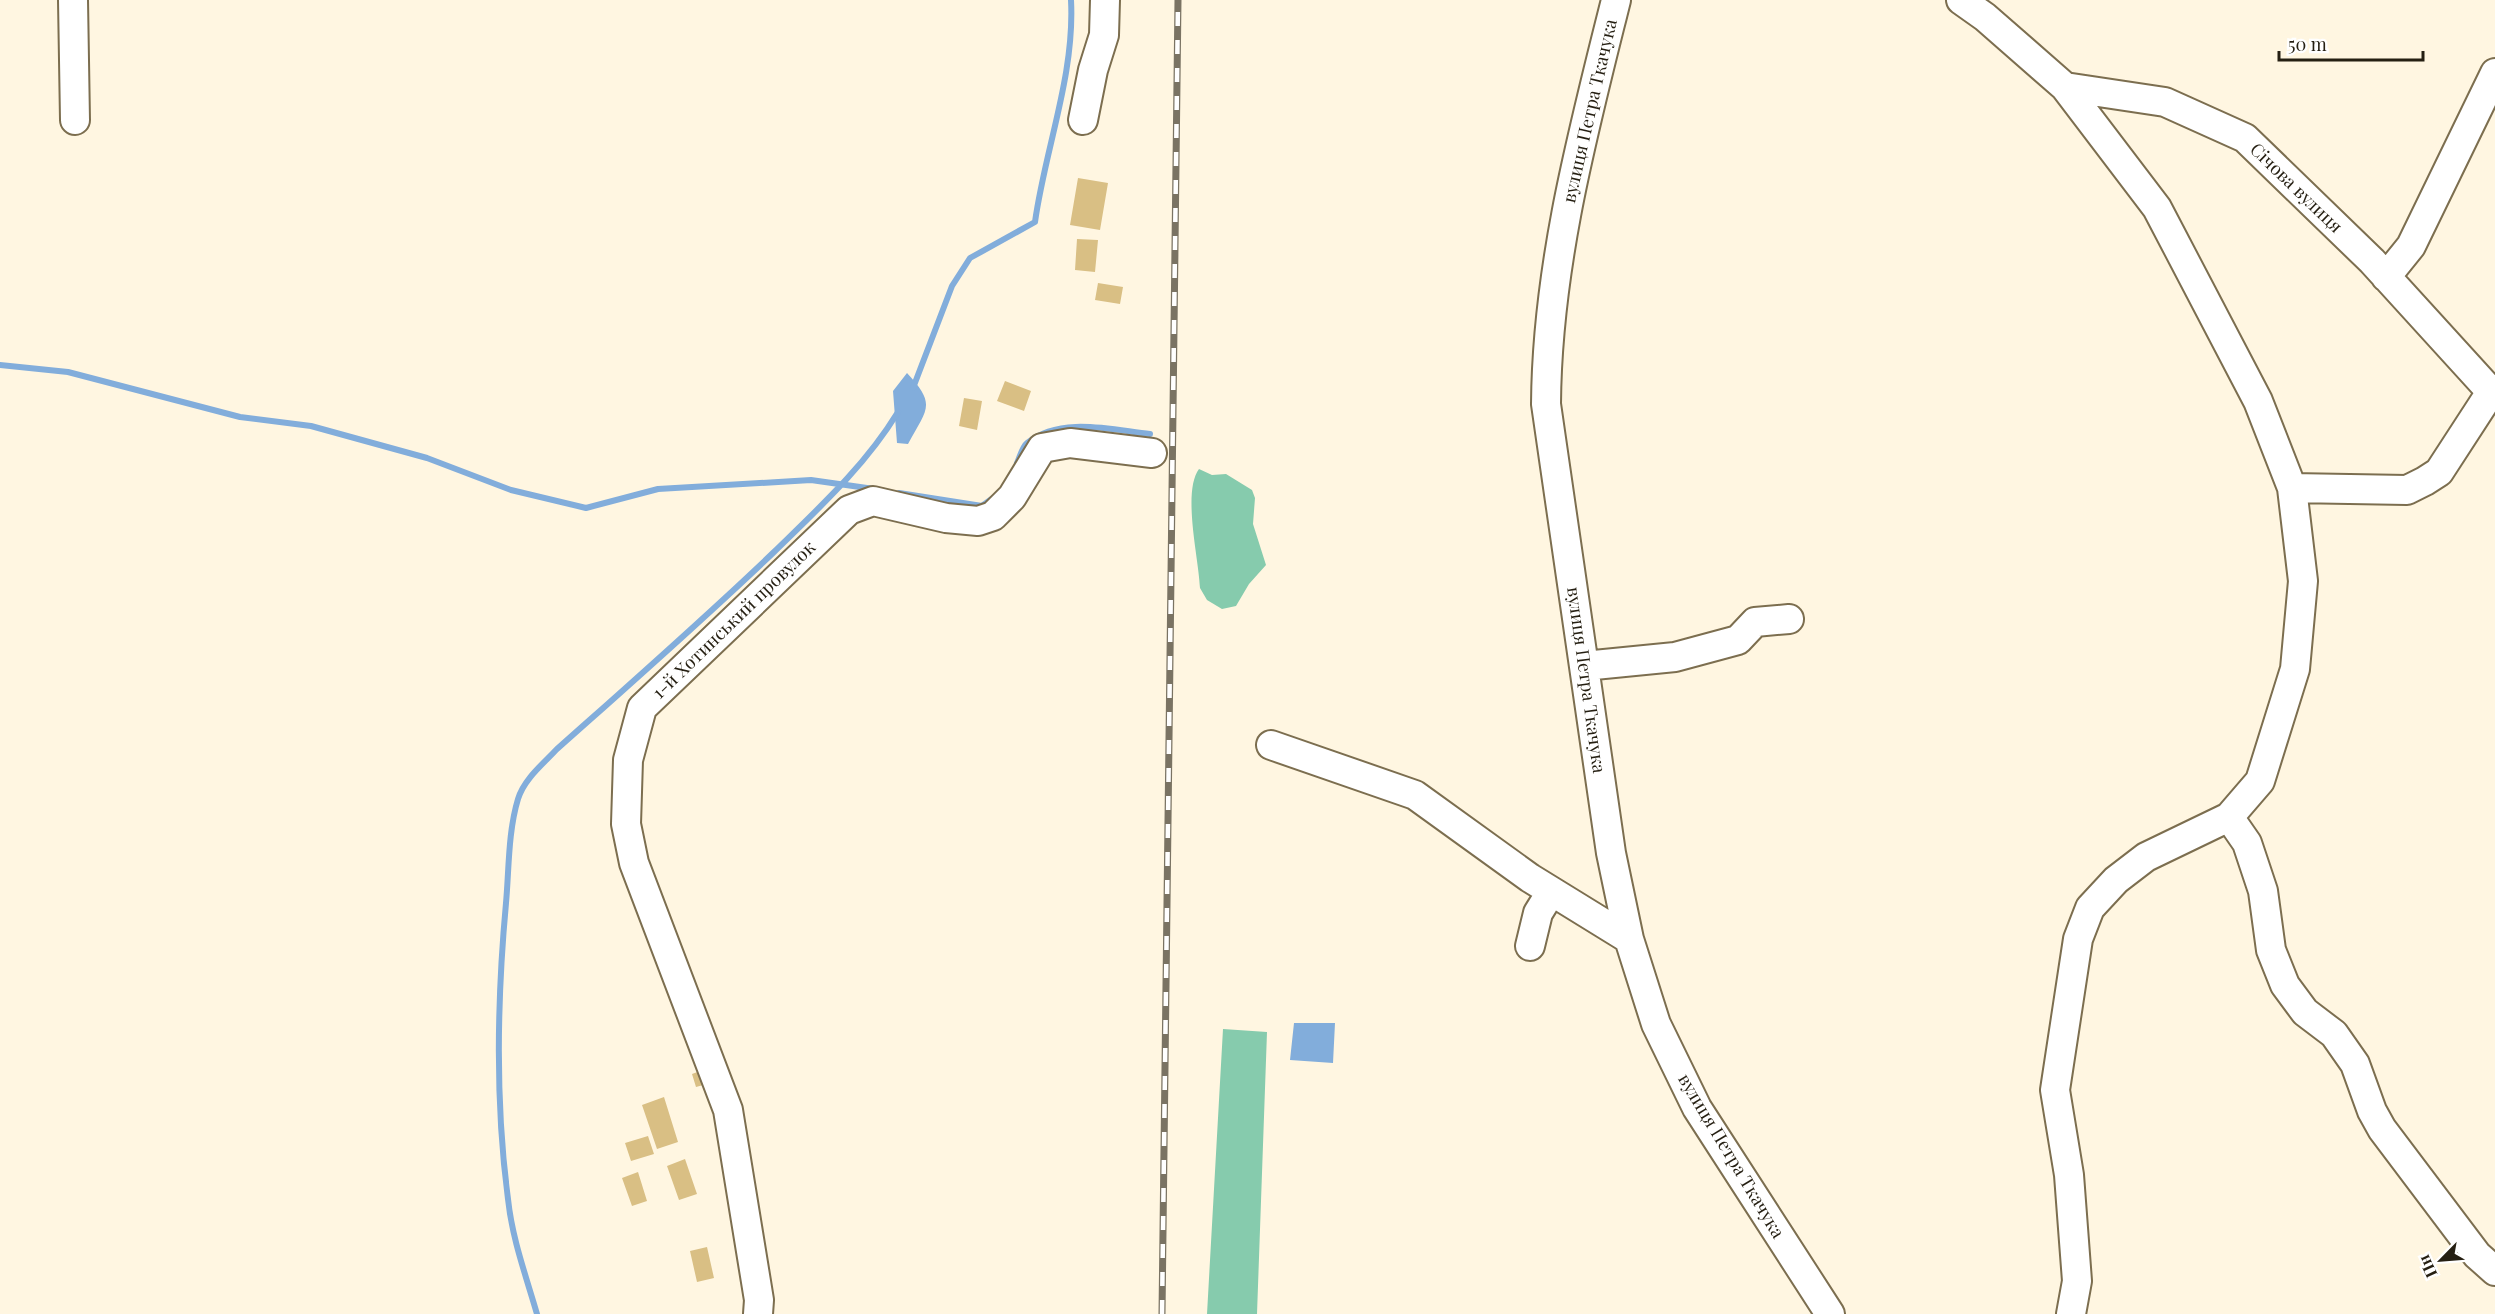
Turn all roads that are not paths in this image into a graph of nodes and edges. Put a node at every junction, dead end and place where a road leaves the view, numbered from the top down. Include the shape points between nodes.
1 (74, 0) edge
2 (1105, 0) edge
3 (1616, 0) edge
4 (1961, 0) edge
5 (2495, 73) edge
6 (2065, 87) junction
7 (2140, 99) junction
8 (75, 120) dead end
9 (1083, 120) dead end
10 (2097, 128) junction
11 (2386, 276) junction
12 (2493, 394) edge
13 (1152, 453) dead end
14 (2292, 488) junction
15 (1789, 619) dead end
16 (1584, 666) junction
17 (1271, 745) dead end
18 (2229, 817) junction
19 (1551, 892) junction
20 (1629, 939) junction
21 (1530, 946) dead end
22 (2495, 1271) edge
23 (758, 1314) edge
24 (1830, 1314) edge
25 (2071, 1314) edge

1 - 8 street
2 - 9 street via 1104,35
3 - 16 street, вулиця Петра Ткачука via 1572,175 1547,353 1546,404
4 - 6 street
5 - 11 street via 2411,246
6 - 7 street, Січова вулиця
6 - 10 street
7 - 10 street
7 - 11 street, Січова вулиця via 2165,102 2245,138
10 - 14 street via 2157,208 2258,401
11 - 12 street, Січова вулиця
12 - 14 street via 2439,472 2407,490
13 - 23 street, 1-й Хотинський провулок via 1070,443 1042,448 1012,497 993,516 978,521 946,518 873,501 849,510 642,708 628,760 626,824 634,863 728,1110 747,1215
14 - 18 street via 2303,581 2295,669 2260,781
15 - 16 street via 1755,622 1738,640 1675,657
16 - 20 street, вулиця Петра Ткачука via 1611,853
17 - 19 street via 1414,795
18 - 22 street via 2247,843 2263,891 2271,950 2285,985 2305,1012 2334,1034 2355,1064 2382,1129 2477,1255
18 - 25 street via 2146,857 2116,880 2090,908 2078,939 2055,1090 2069,1175 2077,1281
19 - 20 street
19 - 21 street via 1538,913
20 - 24 street, вулиця Петра Ткачука via 1656,1024 1697,1108

